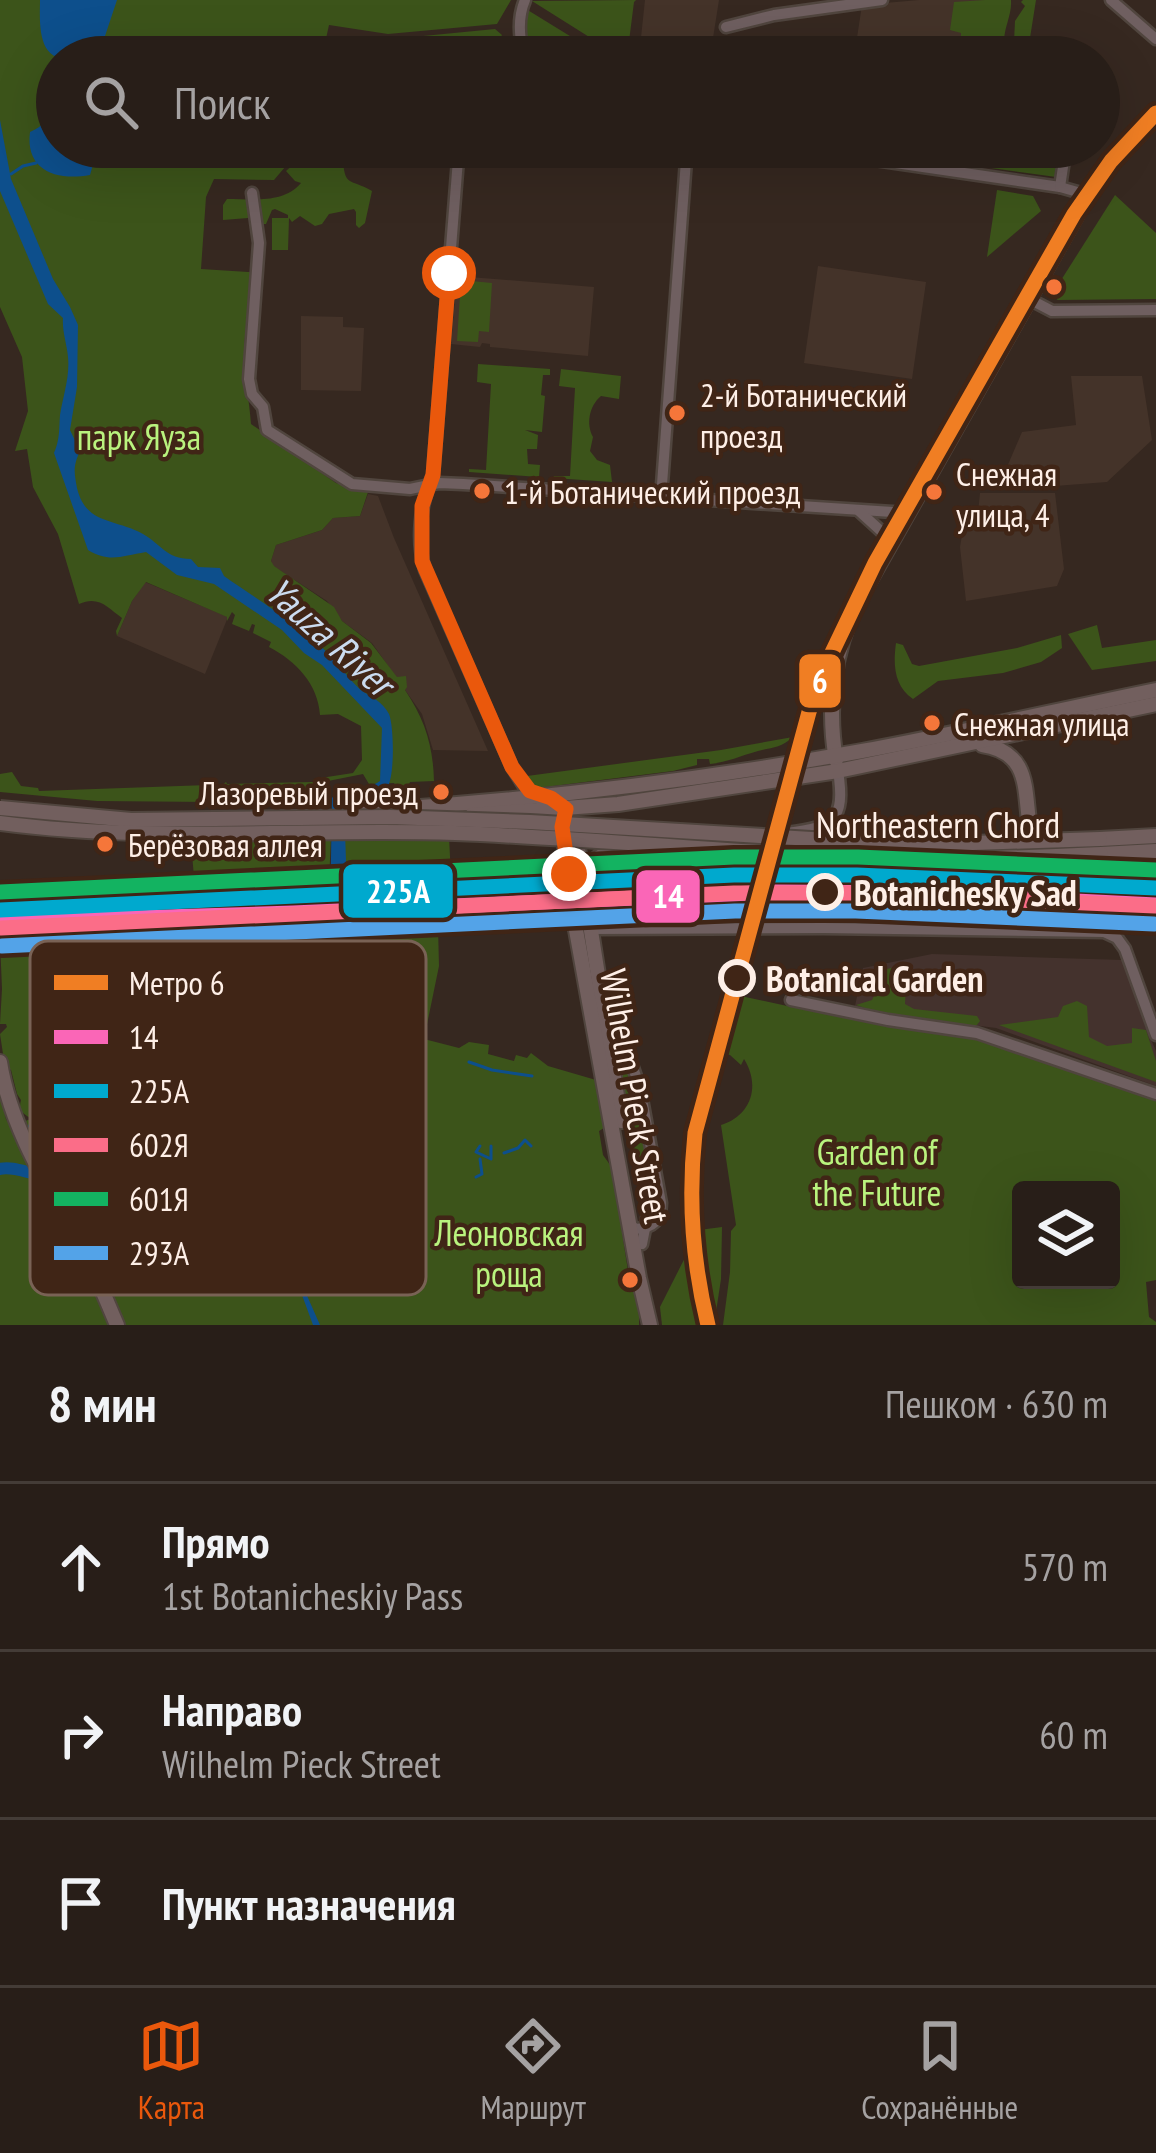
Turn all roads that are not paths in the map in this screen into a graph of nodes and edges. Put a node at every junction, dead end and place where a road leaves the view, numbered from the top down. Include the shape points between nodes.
1 (525, 0) edge
2 (882, 0) edge
3 (1111, 0) edge
4 (726, 27) dead end
5 (520, 36) edge
6 (1156, 38) edge
7 (1156, 117) edge
8 (1120, 155) edge
9 (457, 168) edge
10 (685, 168) edge
11 (926, 168) edge
12 (1063, 168) edge
13 (1108, 168) edge
14 (1060, 188) junction
15 (252, 193) dead end
16 (1088, 195) junction
17 (1030, 300) junction
18 (1156, 310) edge
19 (428, 486) junction
20 (661, 498) junction
21 (856, 510) junction
22 (908, 513) junction
23 (892, 541) junction
24 (1156, 689) edge
25 (1156, 704) edge
26 (832, 726) junction
27 (955, 747) junction
28 (876, 748) junction
29 (837, 763) junction
30 (512, 767) junction
31 (860, 767) junction
32 (543, 796) junction
33 (619, 796) junction
34 (842, 798) junction
35 (504, 799) junction
36 (0, 808) edge
37 (566, 809) junction
38 (353, 819) junction
39 (317, 820) junction
40 (0, 821) edge
41 (392, 824) junction
42 (1156, 836) edge
43 (577, 841) junction
44 (1100, 846) junction
45 (1156, 851) edge
46 (1156, 862) edge
47 (576, 876) junction
48 (590, 929) junction
49 (791, 1000) dead end
50 (1156, 1035) edge
51 (608, 1037) junction
52 (0, 1062) edge
53 (1156, 1094) edge
54 (30, 1149) edge
55 (639, 1231) junction
56 (104, 1295) edge
57 (650, 1324) edge
58 (117, 1325) edge

1 - 5 street
2 - 4 street
3 - 6 street
7 - 8 main road
9 - 19 street
10 - 20 street
11 - 14 street
12 - 14 street
13 - 16 main road
14 - 16 street
15 - 19 street via 259,243 249,379 267,430 345,482
16 - 17 main road
17 - 18 street via 1052,311
17 - 22 main road
19 - 20 street
19 - 30 street via 424,570
20 - 21 street
21 - 22 street
21 - 23 street
22 - 23 main road
23 - 26 main road via 849,620
24 - 28 main road
25 - 27 main road
26 - 28 main road via 849,745
26 - 29 main road
27 - 31 main road
27 - 46 main road via 1000,748 1019,765 1032,841 1046,862 1067,869
28 - 29 main road
29 - 31 main road
29 - 33 main road
29 - 34 street
30 - 32 street via 525,788
30 - 35 street via 514,786
31 - 34 street via 846,778
32 - 33 main road
32 - 35 main road
32 - 37 main road
33 - 37 main road via 583,796
33 - 43 main road via 579,818
34 - 47 street via 821,828 602,852
35 - 38 main road
36 - 39 main road
36 - 44 main road, Northeastern Chord, bridge via 131,820 389,817 911,845
37 - 41 main road
37 - 43 main road, Wilhelm Pieck Street
37 - 47 main road, Wilhelm Pieck Street via 562,827
38 - 39 main road, bridge
38 - 41 main road
39 - 40 main road via 147,832
40 - 44 main road, Northeastern Chord, bridge via 132,834 381,831 932,860
41 - 47 main road via 538,833 557,845
42 - 44 main road, Northeastern Chord
43 - 47 main road, Wilhelm Pieck Street
44 - 45 main road, Northeastern Chord
47 - 48 main road, Wilhelm Pieck Street
47 - 51 main road, Wilhelm Pieck Street via 576,930
48 - 50 street via 1104,932 1125,949
48 - 51 main road, Wilhelm Pieck Street
49 - 53 street via 977,1033
51 - 55 main road, Wilhelm Pieck Street
51 - 55 street via 640,1088 654,1168
52 - 54 main road
55 - 57 main road, Wilhelm Pieck Street
55 - 57 main road, Wilhelm Pieck Street
56 - 58 main road

